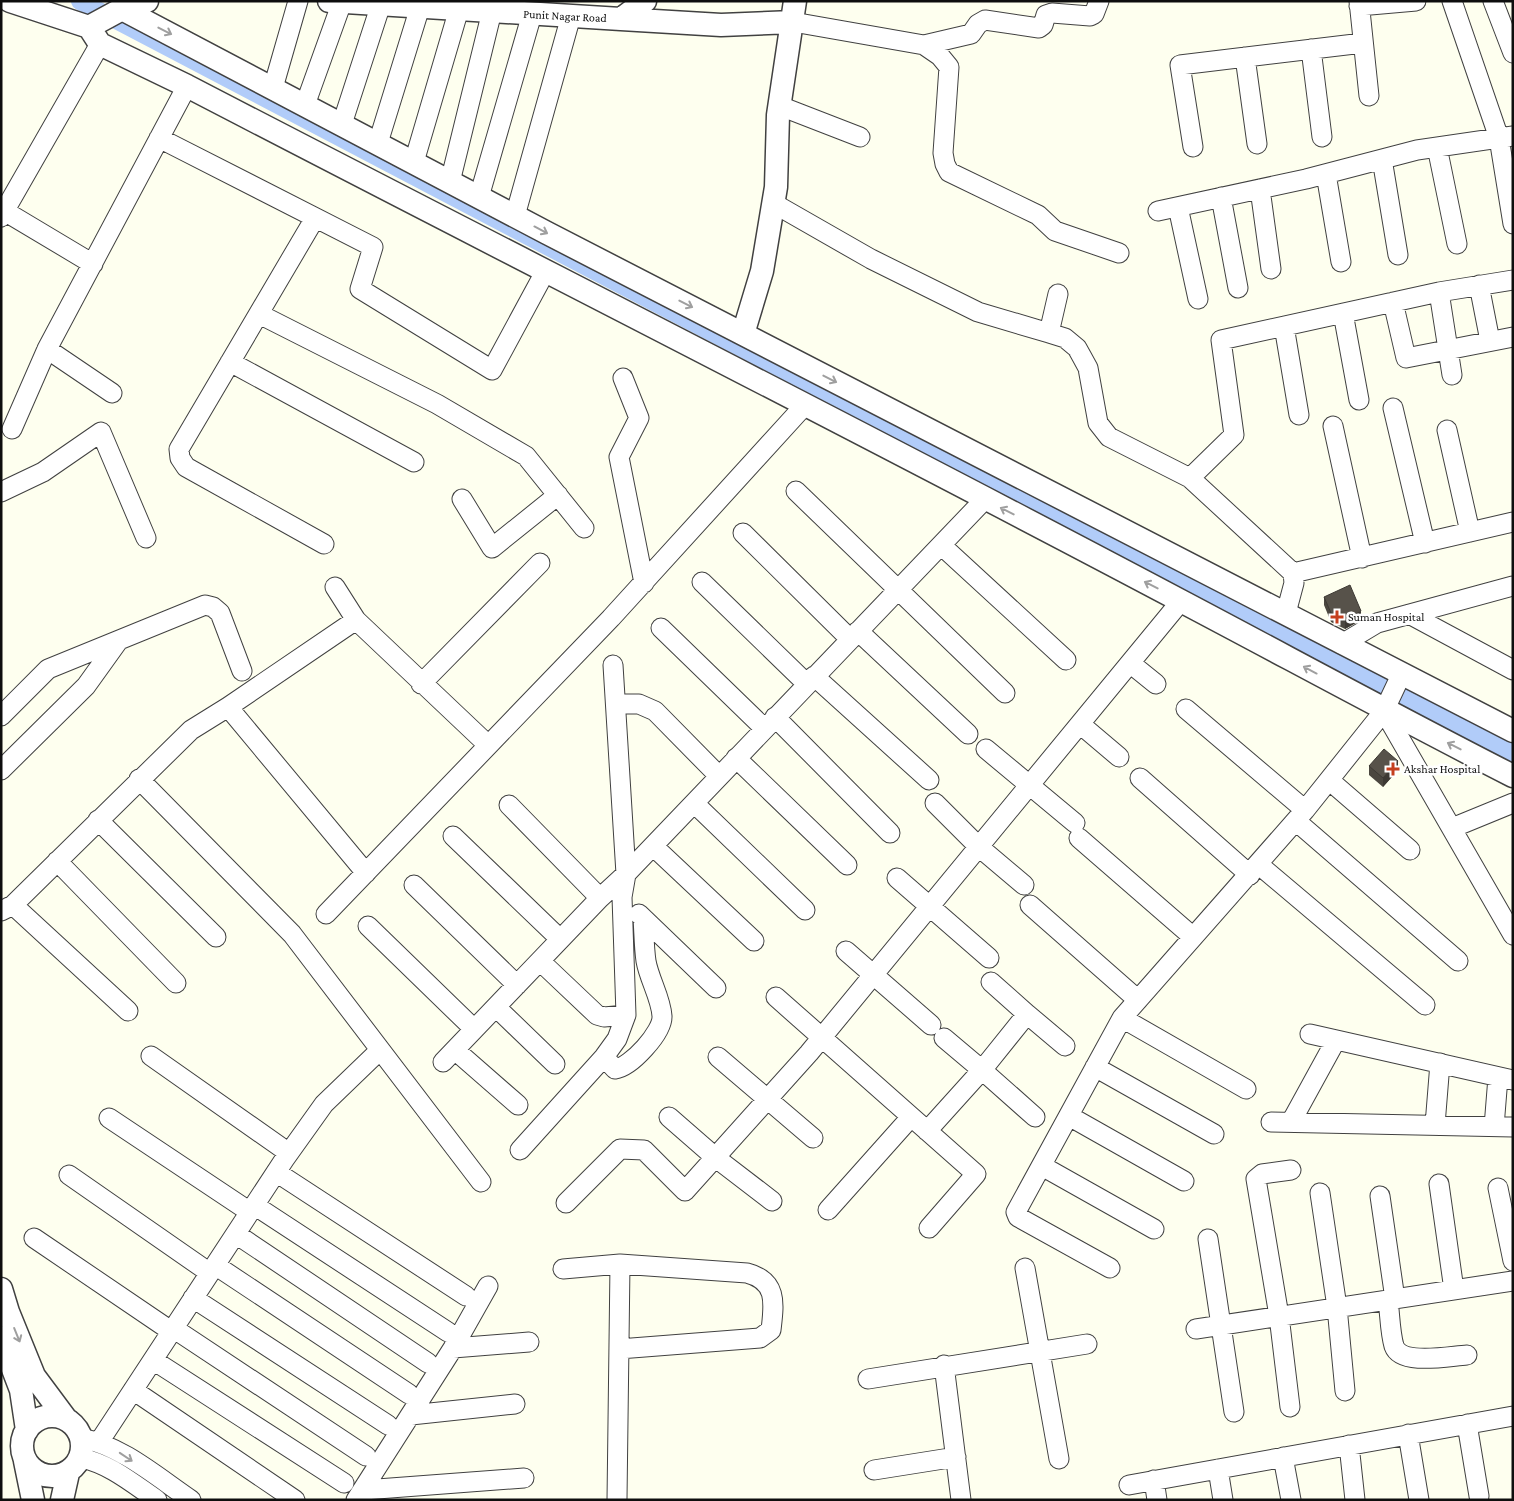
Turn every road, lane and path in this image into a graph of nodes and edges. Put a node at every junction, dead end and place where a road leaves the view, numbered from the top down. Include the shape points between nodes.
1 (10, 1) edge
2 (147, 1) edge
3 (298, 1) edge
4 (645, 1) edge
5 (1099, 1) edge
6 (1416, 1) edge
7 (1493, 1) edge
8 (336, 2) edge
9 (1458, 3) edge
10 (381, 4) junction
11 (1359, 4) edge
12 (420, 7) junction
13 (459, 9) junction
14 (121, 10) junction
15 (492, 11) junction
16 (794, 11) edge
17 (532, 14) junction
18 (571, 16) junction
19 (621, 19) junction
20 (93, 33) junction
21 (1363, 43) junction
22 (924, 45) junction
23 (1311, 49) junction
24 (1513, 53) edge
25 (1245, 57) junction
26 (187, 86) junction
27 (273, 88) junction
28 (1369, 96) dead end
29 (305, 105) junction
30 (780, 106) junction
31 (342, 124) junction
32 (860, 137) dead end
33 (1322, 137) dead end
34 (1506, 137) edge
35 (159, 138) junction
36 (378, 144) junction
37 (1257, 144) dead end
38 (1193, 146) dead end
39 (1437, 147) junction
40 (1382, 159) junction
41 (414, 162) junction
42 (1326, 174) junction
43 (450, 182) junction
44 (1260, 189) junction
45 (479, 197) junction
46 (1221, 197) junction
47 (773, 203) junction
48 (1178, 207) junction
49 (1158, 211) dead end
50 (2, 212) edge
51 (515, 216) junction
52 (315, 218) junction
53 (1513, 224) edge
54 (1457, 244) dead end
55 (1119, 253) dead end
56 (1398, 255) dead end
57 (1340, 262) dead end
58 (93, 264) junction
59 (1271, 269) dead end
60 (546, 272) junction
61 (1513, 280) edge
62 (1479, 285) junction
63 (1238, 288) dead end
64 (1439, 292) junction
65 (1058, 294) dead end
66 (1198, 299) dead end
67 (1393, 302) junction
68 (1343, 313) junction
69 (259, 314) junction
70 (1284, 326) junction
71 (1049, 333) junction
72 (743, 334) junction
73 (1513, 337) edge
74 (1490, 341) junction
75 (48, 349) junction
76 (1448, 349) junction
77 (230, 362) junction
78 (1452, 375) dead end
79 (624, 378) dead end
80 (112, 393) dead end
81 (1359, 400) dead end
82 (804, 406) junction
83 (1393, 408) dead end
84 (1299, 415) dead end
85 (1333, 426) dead end
86 (12, 429) dead end
87 (1447, 430) dead end
88 (414, 462) dead end
89 (1000, 466) junction
90 (1190, 478) junction
91 (1, 492) edge
92 (796, 492) dead end
93 (558, 495) junction
94 (462, 499) dead end
95 (985, 499) junction
96 (1513, 522) edge
97 (584, 528) dead end
98 (1470, 532) junction
99 (743, 533) dead end
100 (146, 538) dead end
101 (1424, 543) junction
102 (324, 544) dead end
103 (940, 545) junction
104 (1362, 558) junction
105 (540, 564) dead end
106 (1293, 573) junction
107 (702, 582) dead end
108 (644, 583) junction
109 (1513, 586) edge
110 (335, 587) dead end
111 (898, 590) junction
112 (1181, 601) junction
113 (1286, 613) junction
114 (1409, 614) junction
115 (356, 620) junction
116 (661, 628) dead end
117 (854, 635) junction
118 (118, 640) junction
119 (1342, 644) junction
120 (1066, 660) dead end
121 (1130, 663) junction
122 (613, 665) dead end
123 (1513, 670) edge
124 (242, 671) dead end
125 (1401, 675) junction
126 (811, 680) junction
127 (421, 684) junction
128 (1156, 684) dead end
129 (1005, 692) dead end
130 (616, 704) junction
131 (228, 707) junction
132 (1186, 709) dead end
133 (1384, 711) junction
134 (1, 716) edge
135 (769, 723) junction
136 (1080, 724) junction
137 (1513, 731) edge
138 (968, 734) dead end
139 (488, 745) junction
140 (986, 749) dead end
141 (1119, 757) dead end
142 (736, 758) junction
143 (1, 770) edge
144 (719, 776) junction
145 (1513, 776) edge
146 (1140, 778) dead end
147 (139, 779) junction
148 (929, 780) dead end
149 (1329, 780) junction
150 (1030, 786) junction
151 (694, 803) junction
152 (935, 803) dead end
153 (1513, 803) edge
154 (509, 805) dead end
155 (1301, 815) junction
156 (98, 820) junction
157 (1452, 828) junction
158 (890, 833) dead end
159 (453, 836) dead end
160 (653, 846) junction
161 (980, 848) junction
162 (1410, 850) dead end
163 (56, 862) junction
164 (847, 865) dead end
165 (1254, 870) junction
166 (366, 872) junction
167 (626, 874) junction
168 (897, 878) dead end
169 (414, 885) dead end
170 (1024, 885) dead end
171 (622, 897) junction
172 (600, 898) junction
173 (1030, 905) dead end
174 (930, 906) junction
175 (7, 908) edge
176 (805, 910) dead end
177 (326, 914) dead end
178 (643, 918) junction
179 (368, 926) dead end
180 (1513, 935) edge
181 (216, 938) dead end
182 (1193, 938) junction
183 (560, 939) junction
184 (754, 941) dead end
185 (846, 951) dead end
186 (989, 958) dead end
187 (540, 961) junction
188 (1458, 961) dead end
189 (874, 974) junction
190 (991, 982) dead end
191 (176, 983) dead end
192 (516, 985) junction
193 (716, 988) dead end
194 (776, 997) dead end
195 (1138, 1000) junction
196 (1425, 1005) dead end
197 (496, 1006) junction
198 (128, 1011) dead end
199 (1027, 1014) junction
200 (626, 1015) junction
201 (1122, 1018) junction
202 (474, 1029) junction
203 (1310, 1034) dead end
204 (822, 1037) junction
205 (1336, 1040) junction
206 (1065, 1046) dead end
207 (379, 1051) junction
208 (151, 1056) dead end
209 (604, 1057) junction
210 (718, 1057) dead end
211 (1440, 1063) junction
212 (555, 1064) dead end
213 (1095, 1067) junction
214 (982, 1070) junction
215 (1506, 1078) edge
216 (1246, 1089) dead end
217 (767, 1100) junction
218 (518, 1105) dead end
219 (1068, 1116) junction
220 (669, 1117) dead end
221 (911, 1117) junction
222 (109, 1118) dead end
223 (1035, 1118) dead end
224 (1271, 1122) dead end
225 (1291, 1122) junction
226 (1435, 1126) junction
227 (1494, 1127) junction
228 (1513, 1127) edge
229 (927, 1131) junction
230 (1214, 1134) dead end
231 (813, 1138) dead end
232 (520, 1150) dead end
233 (289, 1153) junction
234 (716, 1158) junction
235 (1042, 1166) junction
236 (1292, 1170) dead end
237 (276, 1172) junction
238 (69, 1175) dead end
239 (1184, 1181) dead end
240 (481, 1182) dead end
241 (1440, 1184) dead end
242 (1498, 1188) dead end
243 (1320, 1193) dead end
244 (1380, 1196) dead end
245 (772, 1202) dead end
246 (566, 1203) dead end
247 (252, 1209) junction
248 (828, 1210) dead end
249 (929, 1228) dead end
250 (1154, 1228) dead end
251 (236, 1234) junction
252 (34, 1238) dead end
253 (1208, 1239) dead end
254 (1513, 1261) edge
255 (620, 1264) junction
256 (1025, 1268) dead end
257 (1110, 1268) dead end
258 (213, 1269) junction
259 (563, 1269) dead end
260 (1513, 1281) edge
261 (488, 1286) dead end
262 (1, 1289) edge
263 (1454, 1290) junction
264 (466, 1296) dead end
265 (193, 1298) junction
266 (1392, 1299) junction
267 (1337, 1307) junction
268 (1279, 1316) junction
269 (1221, 1325) junction
270 (1196, 1329) dead end
271 (172, 1330) junction
272 (1, 1338) edge
273 (451, 1340) junction
274 (529, 1342) dead end
275 (1086, 1344) dead end
276 (619, 1349) junction
277 (1040, 1352) junction
278 (1467, 1355) dead end
279 (152, 1360) junction
280 (428, 1363) dead end
281 (944, 1365) junction
282 (868, 1379) dead end
283 (133, 1390) junction
284 (1346, 1391) dead end
285 (409, 1394) dead end
286 (515, 1404) dead end
287 (1290, 1407) dead end
288 (1234, 1412) dead end
289 (411, 1415) junction
290 (1513, 1416) edge
291 (66, 1419) junction
292 (388, 1424) dead end
293 (1467, 1424) junction
294 (27, 1430) junction
295 (1408, 1434) junction
296 (1349, 1445) junction
297 (82, 1453) junction
298 (366, 1456) dead end
299 (956, 1457) junction
300 (1283, 1457) junction
301 (1059, 1459) dead end
302 (26, 1461) junction
303 (1218, 1468) junction
304 (874, 1470) dead end
305 (524, 1478) dead end
306 (1154, 1480) junction
307 (344, 1483) dead end
308 (1129, 1485) dead end
309 (360, 1495) edge
310 (1479, 1496) dead end
311 (33, 1500) edge
312 (62, 1500) edge
313 (156, 1500) edge
314 (191, 1500) edge
315 (295, 1500) edge
316 (616, 1500) edge
317 (961, 1500) edge
318 (1157, 1500) edge
319 (1223, 1500) edge
320 (1291, 1500) edge
321 (1355, 1500) edge
322 (1419, 1500) edge

1 - 20 street
2 - 14 street
3 - 27 street
4 - 19 street, Punit Nagar Road
5 - 22 street via 1090,16 1052,13 1046,15 1039,28 985,20 970,34
6 - 11 street
7 - 24 street
8 - 10 street, Punit Nagar Road
8 - 29 street
9 - 34 street
10 - 12 street, Punit Nagar Road
10 - 31 street
11 - 21 street
12 - 13 street, Punit Nagar Road
12 - 36 street
13 - 15 street, Punit Nagar Road
13 - 41 street
14 - 20 street
14 -> 27 street
15 - 17 street, Punit Nagar Road
15 - 43 street
16 - 19 street via 721,25
16 - 22 street
16 - 30 street
17 - 18 street, Punit Nagar Road
17 - 45 street
18 - 19 street, Punit Nagar Road
18 - 51 street
20 - 26 street
20 - 50 street
21 - 23 street
21 - 28 street
22 - 55 street via 949,67 943,153 949,172 1038,215 1055,231
23 - 25 street
23 - 33 street
25 - 37 street
25 - 38 street via 1180,65
26 - 35 street
26 - 60 street
27 - 29 street
29 - 31 street
30 - 32 street
30 - 47 street
31 - 36 street
34 - 39 street
34 - 53 street
35 - 52 street
35 - 58 street
36 - 41 street
39 - 40 street
39 - 54 street
40 - 42 street
40 - 56 street
41 - 43 street
42 - 44 street
42 - 57 street
43 - 45 street
44 - 46 street
44 - 59 street
45 - 51 street
46 - 48 street
46 - 63 street
47 - 71 street via 871,259 978,312
47 - 72 street via 762,271
48 - 49 street
48 - 66 street
50 - 58 street
51 -> 72 street
52 - 60 street via 373,247 360,289 492,370
52 - 69 street
58 - 75 street
60 - 82 street
61 - 62 street
62 - 64 street
62 - 74 street
64 - 67 street
64 - 76 street
65 - 71 street
67 - 68 street
67 - 76 street via 1406,358
68 - 70 street
68 - 81 street
69 - 77 street
69 - 93 street via 437,404 526,456
70 - 84 street
70 - 90 street via 1221,340 1234,435
71 - 90 street via 1065,338 1077,348 1088,368 1098,423 1109,437
72 -> 89 street
73 - 74 street
74 - 76 street
75 - 80 street
75 - 86 street
76 - 78 street
77 - 88 street
77 - 102 street via 179,450 180,458 186,467
79 - 108 street via 639,418 619,457
82 - 95 street
82 - 108 street
83 - 101 street
85 - 104 street
87 - 98 street
89 - 95 street
89 - 113 street
90 - 106 street
91 - 100 street via 43,472 101,432
92 - 111 street
93 - 94 street via 492,548
93 - 97 street
95 - 103 street
112 -> 95 street
96 - 98 street
98 - 101 street
99 - 117 street
101 - 104 street
103 - 111 street
103 - 120 street
104 - 106 street
105 - 127 street
106 - 113 street via 1294,583
107 - 126 street
108 - 139 street
109 - 114 street
110 - 115 street
111 - 117 street
111 - 129 street
112 - 121 street
133 -> 112 street
113 - 119 street
114 - 119 street via 1377,623
114 - 123 street
115 - 127 street
115 - 131 street
116 - 135 street
117 - 126 street
117 - 138 street
118 - 124 street via 205,605 213,607 220,613
118 - 134 street via 48,669
118 - 143 street via 86,686
119 - 125 street
121 - 128 street
121 - 136 street
122 - 130 street
125 - 133 street
125 - 137 street
126 - 135 street
126 - 148 street
127 - 139 street
130 - 144 street via 639,704 655,711
130 - 167 street
131 - 147 street via 191,730
131 - 166 street
132 - 155 street
145 -> 133 street
133 - 149 street
133 - 157 street
135 - 142 street
135 - 158 street
136 - 141 street
136 - 150 street
139 - 166 street
140 - 150 street
142 - 144 street
142 - 164 street
144 - 151 street
146 - 165 street
147 - 156 street
147 - 207 street via 292,934
149 - 155 street
149 - 162 street
150 - 161 street
150 - 182 street
151 - 160 street
151 - 176 street
152 - 161 street
153 - 157 street
154 - 172 street
155 - 165 street
155 - 188 street
156 - 163 street
156 - 181 street
157 - 180 street
159 - 183 street
160 - 167 street
160 - 184 street
161 - 170 street
161 - 174 street
163 - 175 street
163 - 191 street
165 - 182 street
165 - 196 street
166 - 177 street
167 - 171 street
167 - 172 street
168 - 174 street
169 - 192 street
171 - 178 street
171 - 200 street
172 - 183 street
173 - 195 street
174 - 186 street
174 - 189 street
175 - 198 street
178 - 193 street
178 - 209 street via 646,960 662,1015 661,1026 634,1060 620,1068 615,1068
179 - 202 street
182 - 195 street
183 - 187 street
185 - 189 street
187 - 192 street
187 - 200 street via 597,1015
189 - 204 street
189 - 214 street
190 - 199 street
192 - 197 street
194 - 204 street
195 - 201 street
197 - 202 street
197 - 212 street
199 - 206 street
199 - 214 street
200 - 209 street via 617,1039
201 - 213 street
201 - 216 street
202 - 218 street via 449,1056
203 - 205 street
204 - 217 street
204 - 221 street
205 - 211 street
205 - 225 street
207 - 233 street via 324,1104
207 - 240 street
208 - 233 street
209 - 232 street
210 - 217 street
211 - 215 street
211 - 226 street
213 - 219 street
213 - 230 street
214 - 223 street
214 - 229 street
215 - 227 street
217 - 231 street
217 - 234 street
219 - 235 street
219 - 239 street
220 - 234 street
221 - 229 street
221 - 248 street
222 - 247 street
224 - 225 street
225 - 226 street
226 - 227 street
227 - 228 street
229 - 249 street via 976,1174
233 - 237 street
234 - 245 street
234 - 246 street via 685,1191 644,1150 620,1148
235 - 250 street
235 - 257 street via 1016,1212 1018,1217
236 - 268 street via 1262,1174 1256,1179
237 - 247 street
237 - 264 street
238 - 258 street
241 - 263 street
242 - 254 street
243 - 267 street
244 - 266 street
247 - 251 street
247 - 273 street
251 - 258 street
251 - 280 street
252 - 271 street
253 - 269 street
255 - 259 street
255 - 276 street
255 - 276 street via 747,1273 768,1284 773,1306 771,1330 760,1338
256 - 277 street
258 - 265 street
258 - 285 street
260 - 263 street
261 - 273 street
262 -> 291 street via 34,1376
263 - 266 street
265 - 271 street
265 - 292 street
266 - 267 street
266 - 278 street via 1394,1347 1399,1354 1409,1358
267 - 268 street
267 - 284 street
268 - 269 street
268 - 287 street
269 - 270 street
269 - 288 street
271 - 279 street
271 - 298 street
272 - 294 street via 21,1390
273 - 274 street
273 - 289 street
275 - 277 street
276 - 316 street
277 - 281 street
277 - 301 street
279 - 283 street
279 - 307 street
281 - 282 street
281 - 299 street
283 - 297 street
283 - 315 street
286 - 289 street
289 - 309 street
290 - 293 street
291 - 294 street via 45,1417
291 - 297 street via 75,1425
293 - 295 street
293 - 310 street
294 - 302 street via 22,1441
295 - 296 street
295 - 322 street
296 - 300 street
296 - 321 street
297 - 302 street via 50,1477 40,1474
297 - 312 street
297 - 313 street
297 -> 314 street
299 - 304 street
299 - 317 street
300 - 303 street
300 - 320 street
302 - 311 street
303 - 306 street
303 - 319 street
305 - 309 street
306 - 308 street
306 - 318 street

